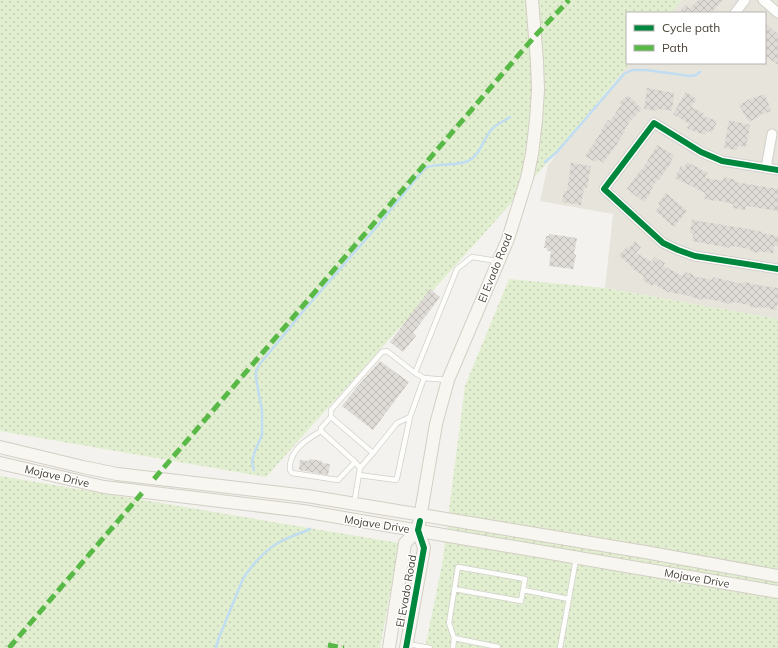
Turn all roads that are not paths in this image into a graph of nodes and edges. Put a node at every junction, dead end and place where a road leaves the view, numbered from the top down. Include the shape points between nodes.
1 (532, 0) edge
2 (745, 0) edge
3 (763, 0) edge
4 (736, 12) edge
5 (778, 13) edge
6 (772, 134) dead end
7 (766, 168) junction
8 (778, 170) edge
9 (498, 261) junction
10 (778, 269) edge
11 (415, 373) junction
12 (424, 378) junction
13 (448, 380) junction
14 (330, 417) junction
15 (410, 417) junction
16 (321, 431) junction
17 (0, 447) edge
18 (372, 453) junction
19 (355, 462) junction
20 (0, 463) edge
21 (360, 468) junction
22 (359, 475) junction
23 (354, 504) junction
24 (419, 522) junction
25 (579, 542) junction
26 (576, 557) junction
27 (778, 576) edge
28 (454, 589) junction
29 (523, 590) junction
30 (778, 592) edge
31 (569, 599) junction
32 (454, 638) junction
33 (406, 646) edge
34 (498, 647) dead end
35 (389, 648) edge
36 (430, 648) edge
37 (453, 648) edge
38 (560, 648) edge

1 - 9 main road, El Evado Road via 538,90 533,147 519,205
2 - 4 street
3 - 5 street
6 - 7 street
7 - 8 street
7 - 10 street via 722,161 701,152 654,123 604,189 663,242 678,250 695,256
9 - 11 lane via 472,258 458,268
9 - 13 main road, El Evado Road
11 - 12 lane
11 - 14 lane via 387,351 382,352 331,410
12 - 13 lane
12 - 15 lane
13 - 24 main road, El Evado Road via 436,424
14 - 16 lane
14 - 18 lane
15 - 18 lane via 397,423
15 - 22 lane via 398,478 396,480
16 - 19 lane
16 - 19 lane via 306,440 292,456 292,474 338,480
17 - 23 main road, Mojave Drive via 117,474 307,496
18 - 21 lane
19 - 21 lane
20 - 24 main road, Mojave Drive via 121,490
21 - 22 lane
22 - 23 lane
23 - 24 main road, Mojave Drive
24 - 25 main road, Mojave Drive
24 - 26 main road, Mojave Drive
24 - 33 main road, El Evado Road via 424,548
24 - 35 main road, El Evado Road via 405,543
25 - 26 main road
25 - 27 main road, Mojave Drive
26 - 30 main road, Mojave Drive
26 - 31 lane
28 - 29 lane via 495,594 521,601
28 - 29 lane via 458,567 497,577 525,579
28 - 32 lane via 449,623
29 - 31 lane
31 - 38 lane
32 - 34 lane
32 - 37 lane
33 - 36 lane

